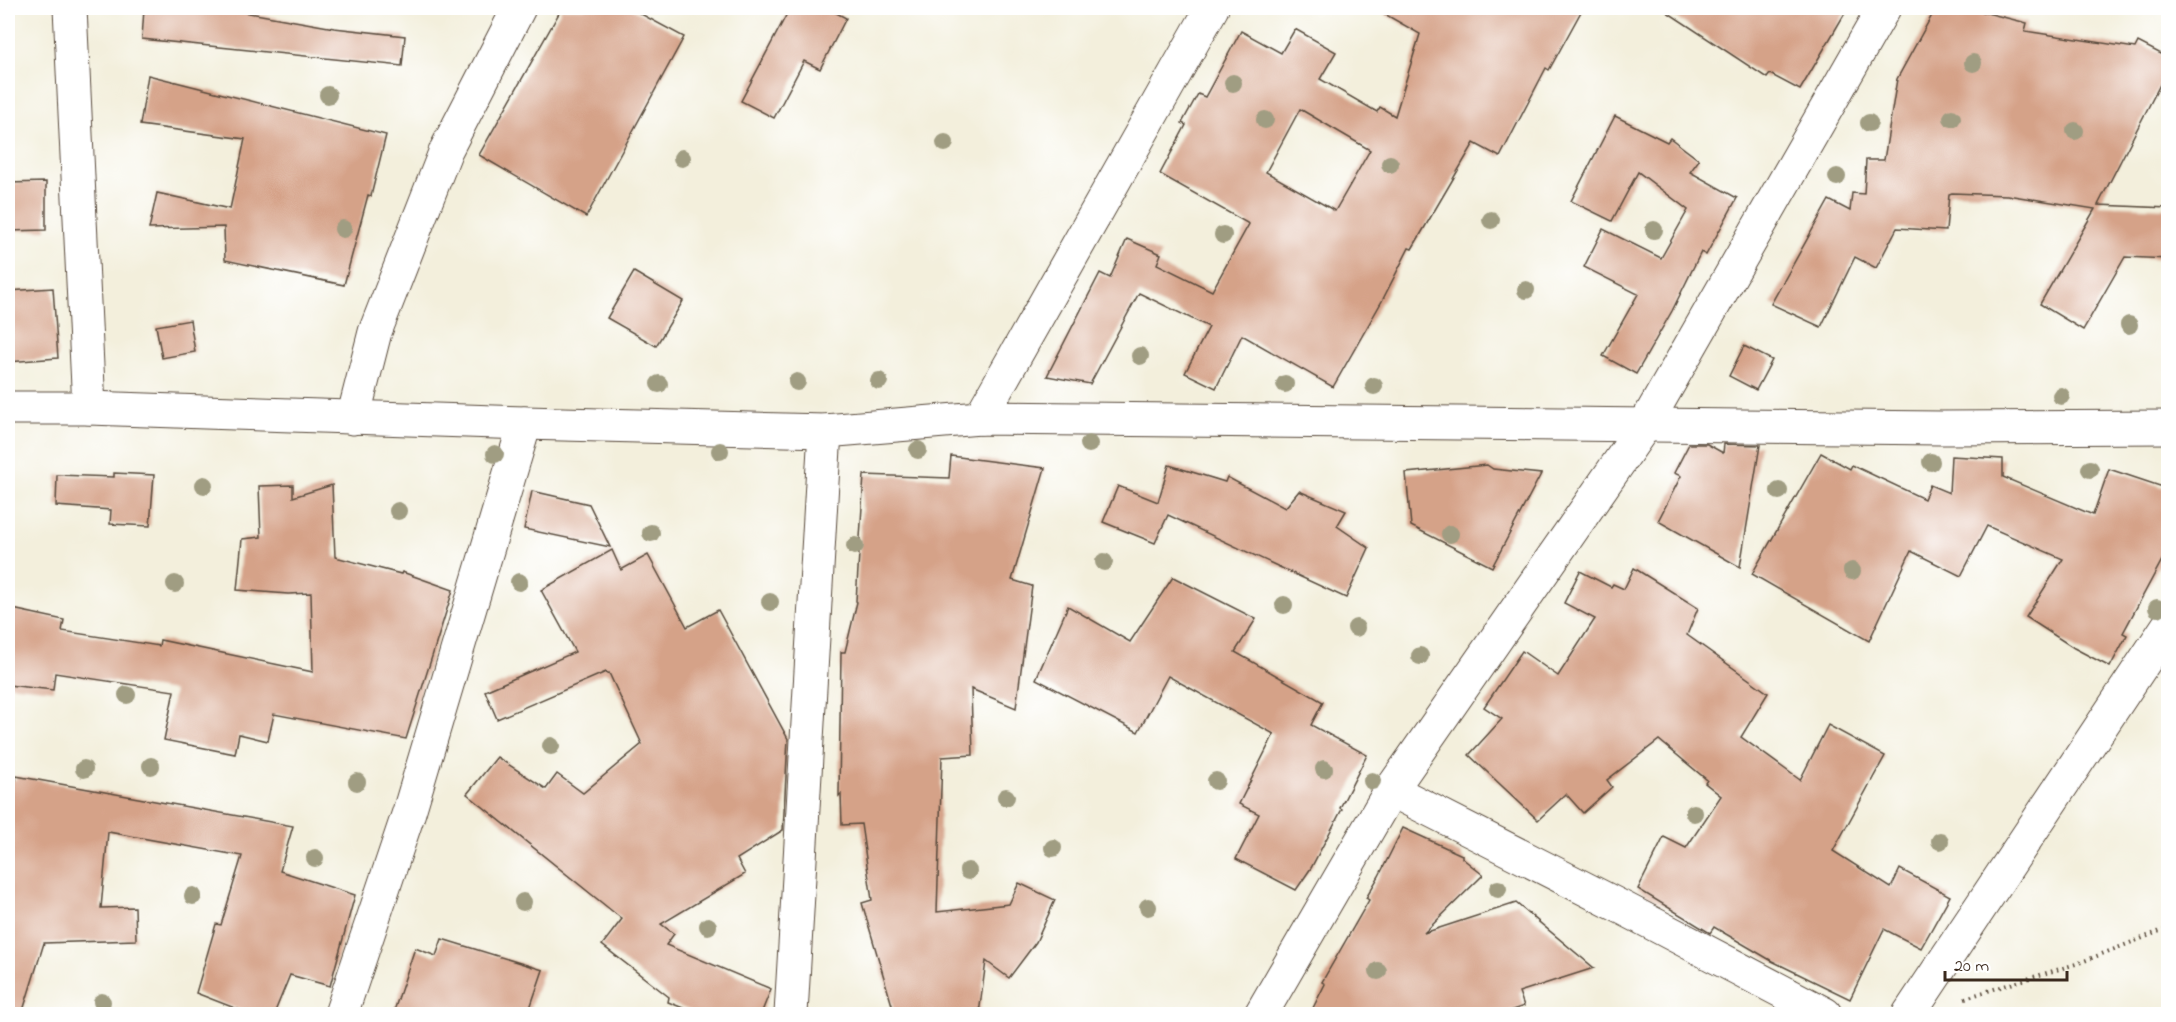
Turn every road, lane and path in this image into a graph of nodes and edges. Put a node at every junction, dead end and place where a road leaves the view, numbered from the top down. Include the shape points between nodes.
1 (70, 8) edge
2 (519, 8) edge
3 (1212, 8) edge
4 (1884, 8) edge
5 (8, 408) edge
6 (89, 408) junction
7 (353, 418) junction
8 (980, 418) junction
9 (525, 423) junction
10 (1645, 425) junction
11 (2169, 427) edge
12 (825, 430) junction
13 (2169, 626) edge
14 (1391, 790) junction
15 (2169, 928) edge
16 (1955, 1001) dead end
17 (341, 1014) edge
18 (791, 1014) edge
19 (1261, 1014) edge
20 (1825, 1014) edge
21 (1909, 1014) edge

1 - 6 street
2 - 7 street via 446,150 375,332
3 - 8 street
4 - 10 street
5 - 6 street
6 - 7 street
7 - 9 street
8 - 10 street
8 - 12 street
9 - 12 street
9 - 17 street via 409,812
10 - 11 street
10 - 14 street
12 - 18 street
13 - 21 street
14 - 19 street
14 - 20 street
15 - 16 path via 2079,963

